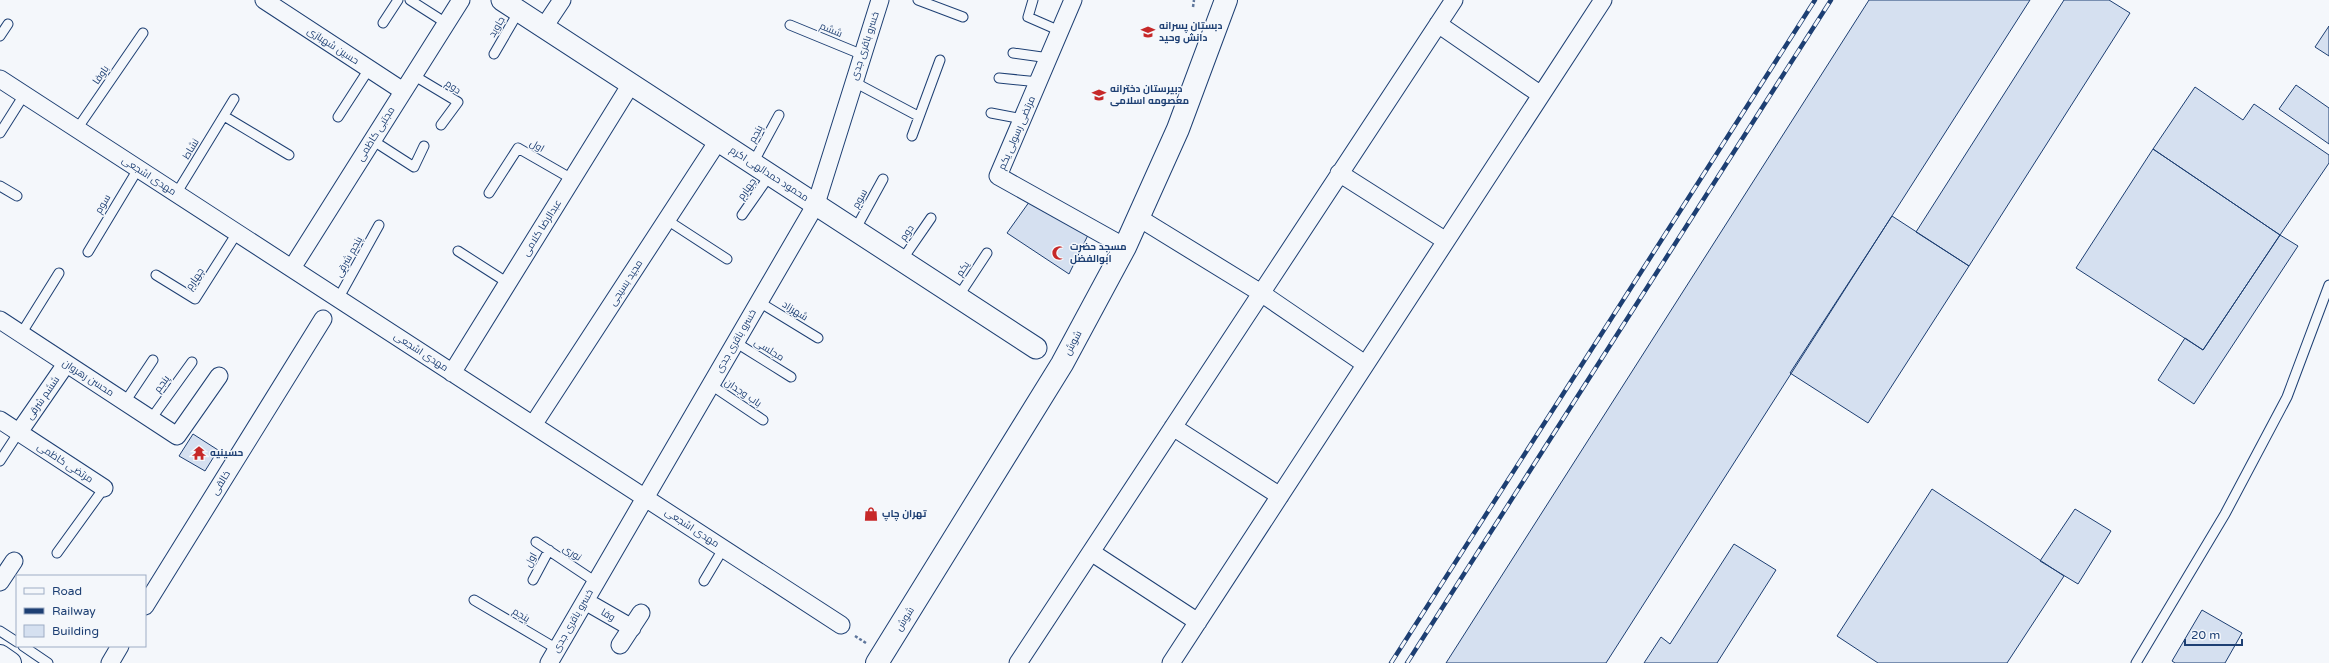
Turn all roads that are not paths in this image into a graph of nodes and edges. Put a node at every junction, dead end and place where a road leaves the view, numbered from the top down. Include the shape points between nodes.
1 (264, 0) edge
2 (398, 0) edge
3 (410, 0) edge
4 (460, 0) edge
5 (562, 0) edge
6 (880, 0) edge
7 (918, 0) edge
8 (1033, 0) edge
9 (1073, 0) edge
10 (1226, 0) edge
11 (1454, 0) edge
12 (1603, 0) edge
13 (511, 6) edge
14 (963, 17) dead end
15 (384, 23) dead end
16 (446, 23) junction
17 (8, 24) dead end
18 (1438, 24) junction
19 (790, 25) dead end
20 (544, 27) junction
21 (1060, 31) junction
22 (143, 33) dead end
23 (0, 36) edge
24 (1013, 52) dead end
25 (494, 54) dead end
26 (863, 56) junction
27 (1049, 58) junction
28 (940, 60) dead end
29 (369, 69) junction
30 (413, 75) junction
31 (999, 78) dead end
32 (0, 79) edge
33 (854, 82) junction
34 (1039, 82) junction
35 (631, 84) junction
36 (403, 91) junction
37 (24, 95) junction
38 (1541, 95) junction
39 (234, 99) dead end
40 (991, 113) dead end
41 (779, 115) dead end
42 (224, 116) junction
43 (918, 116) junction
44 (338, 117) dead end
45 (1023, 119) junction
46 (441, 125) dead end
47 (77, 129) junction
48 (0, 133) edge
49 (912, 136) dead end
50 (372, 140) junction
51 (718, 140) junction
52 (424, 146) dead end
53 (289, 155) dead end
54 (752, 163) junction
55 (138, 169) junction
56 (1339, 174) junction
57 (770, 175) junction
58 (572, 179) junction
59 (883, 180) dead end
60 (0, 186) edge
61 (489, 193) dead end
62 (176, 194) junction
63 (17, 196) dead end
64 (816, 204) junction
65 (742, 215) dead end
66 (931, 218) dead end
67 (1139, 218) junction
68 (667, 220) junction
69 (379, 225) dead end
70 (855, 230) junction
71 (237, 233) junction
72 (1446, 241) junction
73 (1125, 247) junction
74 (458, 251) dead end
75 (88, 252) dead end
76 (987, 253) dead end
77 (727, 259) dead end
78 (902, 260) junction
79 (292, 268) junction
80 (59, 273) dead end
81 (156, 275) dead end
82 (508, 283) junction
83 (2329, 286) edge
84 (1261, 293) junction
85 (958, 297) junction
86 (338, 299) junction
87 (759, 302) junction
88 (323, 319) dead end
89 (0, 320) edge
90 (21, 334) junction
91 (818, 338) dead end
92 (736, 342) junction
93 (1036, 348) dead end
94 (153, 360) dead end
95 (192, 362) dead end
96 (66, 364) junction
97 (1366, 364) junction
98 (452, 373) junction
99 (219, 376) dead end
100 (791, 377) dead end
101 (711, 385) junction
102 (125, 402) junction
103 (151, 419) junction
104 (0, 420) edge
105 (763, 420) dead end
106 (534, 426) junction
107 (1173, 426) junction
108 (19, 432) junction
109 (0, 461) edge
110 (104, 488) joint
111 (1280, 496) junction
112 (645, 498) junction
113 (536, 542) dead end
114 (723, 549) junction
115 (549, 550) junction
116 (1091, 552) junction
117 (57, 553) dead end
118 (14, 561) dead end
119 (533, 580) dead end
120 (704, 580) dead end
121 (0, 582) edge
122 (596, 582) junction
123 (474, 600) dead end
124 (585, 601) junction
125 (146, 604) edge
126 (641, 613) dead end
127 (1198, 622) junction
128 (841, 625) dead end
129 (632, 628) junction
130 (0, 631) edge
131 (16, 641) edge
132 (620, 645) dead end
133 (24, 647) edge
134 (119, 647) edge
135 (553, 656) edge
136 (48, 663) edge
137 (110, 663) edge
138 (877, 663) edge
139 (1018, 663) edge
140 (1171, 663) edge
141 (2136, 663) edge

1 - 29 street, حسین شهبازی
2 - 15 lane
3 - 16 lane
4 - 16 street, مجتبی کاظمی
5 - 20 street
6 - 26 street, خسرو باقری جدی
7 - 14 lane
8 - 21 lane via 1028,17
9 - 21 street, مرتضی رسولی یکم
10 - 67 main road, شوش via 1178,129
11 - 18 street
12 - 38 street
13 - 20 street, محمود حمدالهی اکرم
13 - 25 lane, جاوید
16 - 30 street, مجتبی کاظمی
17 - 23 lane
18 - 38 street
18 - 56 street
19 - 26 lane, ششم
20 - 35 street, محمود حمدالهی اکرم
21 - 27 street, مرتضی رسولی یکم
22 - 47 lane, باوفا
24 - 27 lane
26 - 33 street, خسرو باقری جدی
27 - 34 street, مرتضی رسولی یکم
28 - 43 lane
29 - 36 street, حسین شهبازی
29 - 44 lane
30 - 36 street, مجتبی کاظمی
30 - 46 lane, دوم via 458,102
31 - 34 lane
32 - 37 street, مهدی اشجعی
33 - 43 lane
33 - 64 street, خسرو باقری جدی
34 - 45 street, مرتضی رسولی یکم
35 - 51 street, محمود حمدالهی اکرم
35 - 58 street, عبدالرضا کلامی
36 - 50 street, مجتبی کاظمی
37 - 47 street, مهدی اشجعی
37 - 48 lane
38 - 72 street
39 - 42 lane, نشاط
40 - 45 lane
41 - 54 lane, پنجم
42 - 53 lane
42 - 62 lane, نشاط
43 - 49 lane
45 - 73 street, مرتضی رسولی یکم via 998,176
47 - 55 street, مهدی اشجعی
50 - 52 lane via 414,167
50 - 79 street, مجتبی کاظمی
51 - 54 street, محمود حمدالهی اکرم
51 - 68 street, مجید بسیجی
54 - 57 street, محمود حمدالهی اکرم
55 - 62 street, مهدی اشجعی
55 - 75 lane, سوم
56 - 72 street
56 - 84 street
57 - 64 street, محمود حمدالهی اکرم
57 - 65 lane, چهارم
58 - 61 lane, اول via 518,148
58 - 82 street, عبدالرضا کلامی
59 - 70 lane, سوم
60 - 63 lane
62 - 71 street, مهدی اشجعی
64 - 70 street, محمود حمدالهی اکرم
64 - 87 street, خسرو باقری جدی
66 - 78 lane, دوم
67 - 73 main road, شوش
67 - 84 street
68 - 77 lane
68 - 106 street, مجید بسیجی
69 - 86 lane, پنجم شرقی
70 - 78 street, محمود حمدالهی اکرم
71 - 79 street, مهدی اشجعی
71 - 81 lane, چهارم via 195,299
72 - 97 street
73 - 138 main road, شوش via 1062,364
74 - 82 lane
76 - 85 lane, یکم
78 - 85 street, محمود حمدالهی اکرم
79 - 86 street, مهدی اشجعی
80 - 90 lane
82 - 98 street, عبدالرضا کلامی
83 - 141 lane via 2288,398 2226,514
84 - 97 street
84 - 107 street
85 - 93 street, محمود حمدالهی اکرم
86 - 98 street, مهدی اشجعی
87 - 91 lane, شهرزاد
87 - 92 street, خسرو باقری جدی
88 - 125 street, خالقی
89 - 90 street, محسن رهروان
90 - 96 street, محسن رهروان
92 - 100 lane, مجلسی
92 - 101 street, خسرو باقری جدی
94 - 102 lane
95 - 103 lane, پنجم
96 - 102 street, محسن رهروان
96 - 108 street, ششم شرقی
97 - 111 street
98 - 106 street, مهدی اشجعی
99 - 103 street, محسن رهروان via 177,436
101 - 105 lane, باب وجدان
101 - 112 street, خسرو باقری جدی
102 - 103 street, محسن رهروان
104 - 108 street, مرتضی کاظمی
106 - 112 street, مهدی اشجعی
107 - 111 street
107 - 116 street
108 - 109 lane
108 - 110 street, مرتضی کاظمی
110 - 117 lane, مرتضی کاظمی
111 - 127 street
112 - 114 street, مهدی اشجعی
112 - 122 street, خسرو باقری جدی
113 - 115 lane, نوری
114 - 120 lane
114 - 128 street, مهدی اشجعی
115 - 119 lane, اول
115 - 122 lane, نوری
116 - 127 street
116 - 139 street
118 - 121 street
122 - 124 street, خسرو باقری جدی
123 - 135 lane, پنجم
124 - 129 street, وفا
124 - 135 street, خسرو باقری جدی
126 - 129 street
127 - 140 street
129 - 132 street
130 - 131 lane
133 - 136 lane
134 - 137 street

